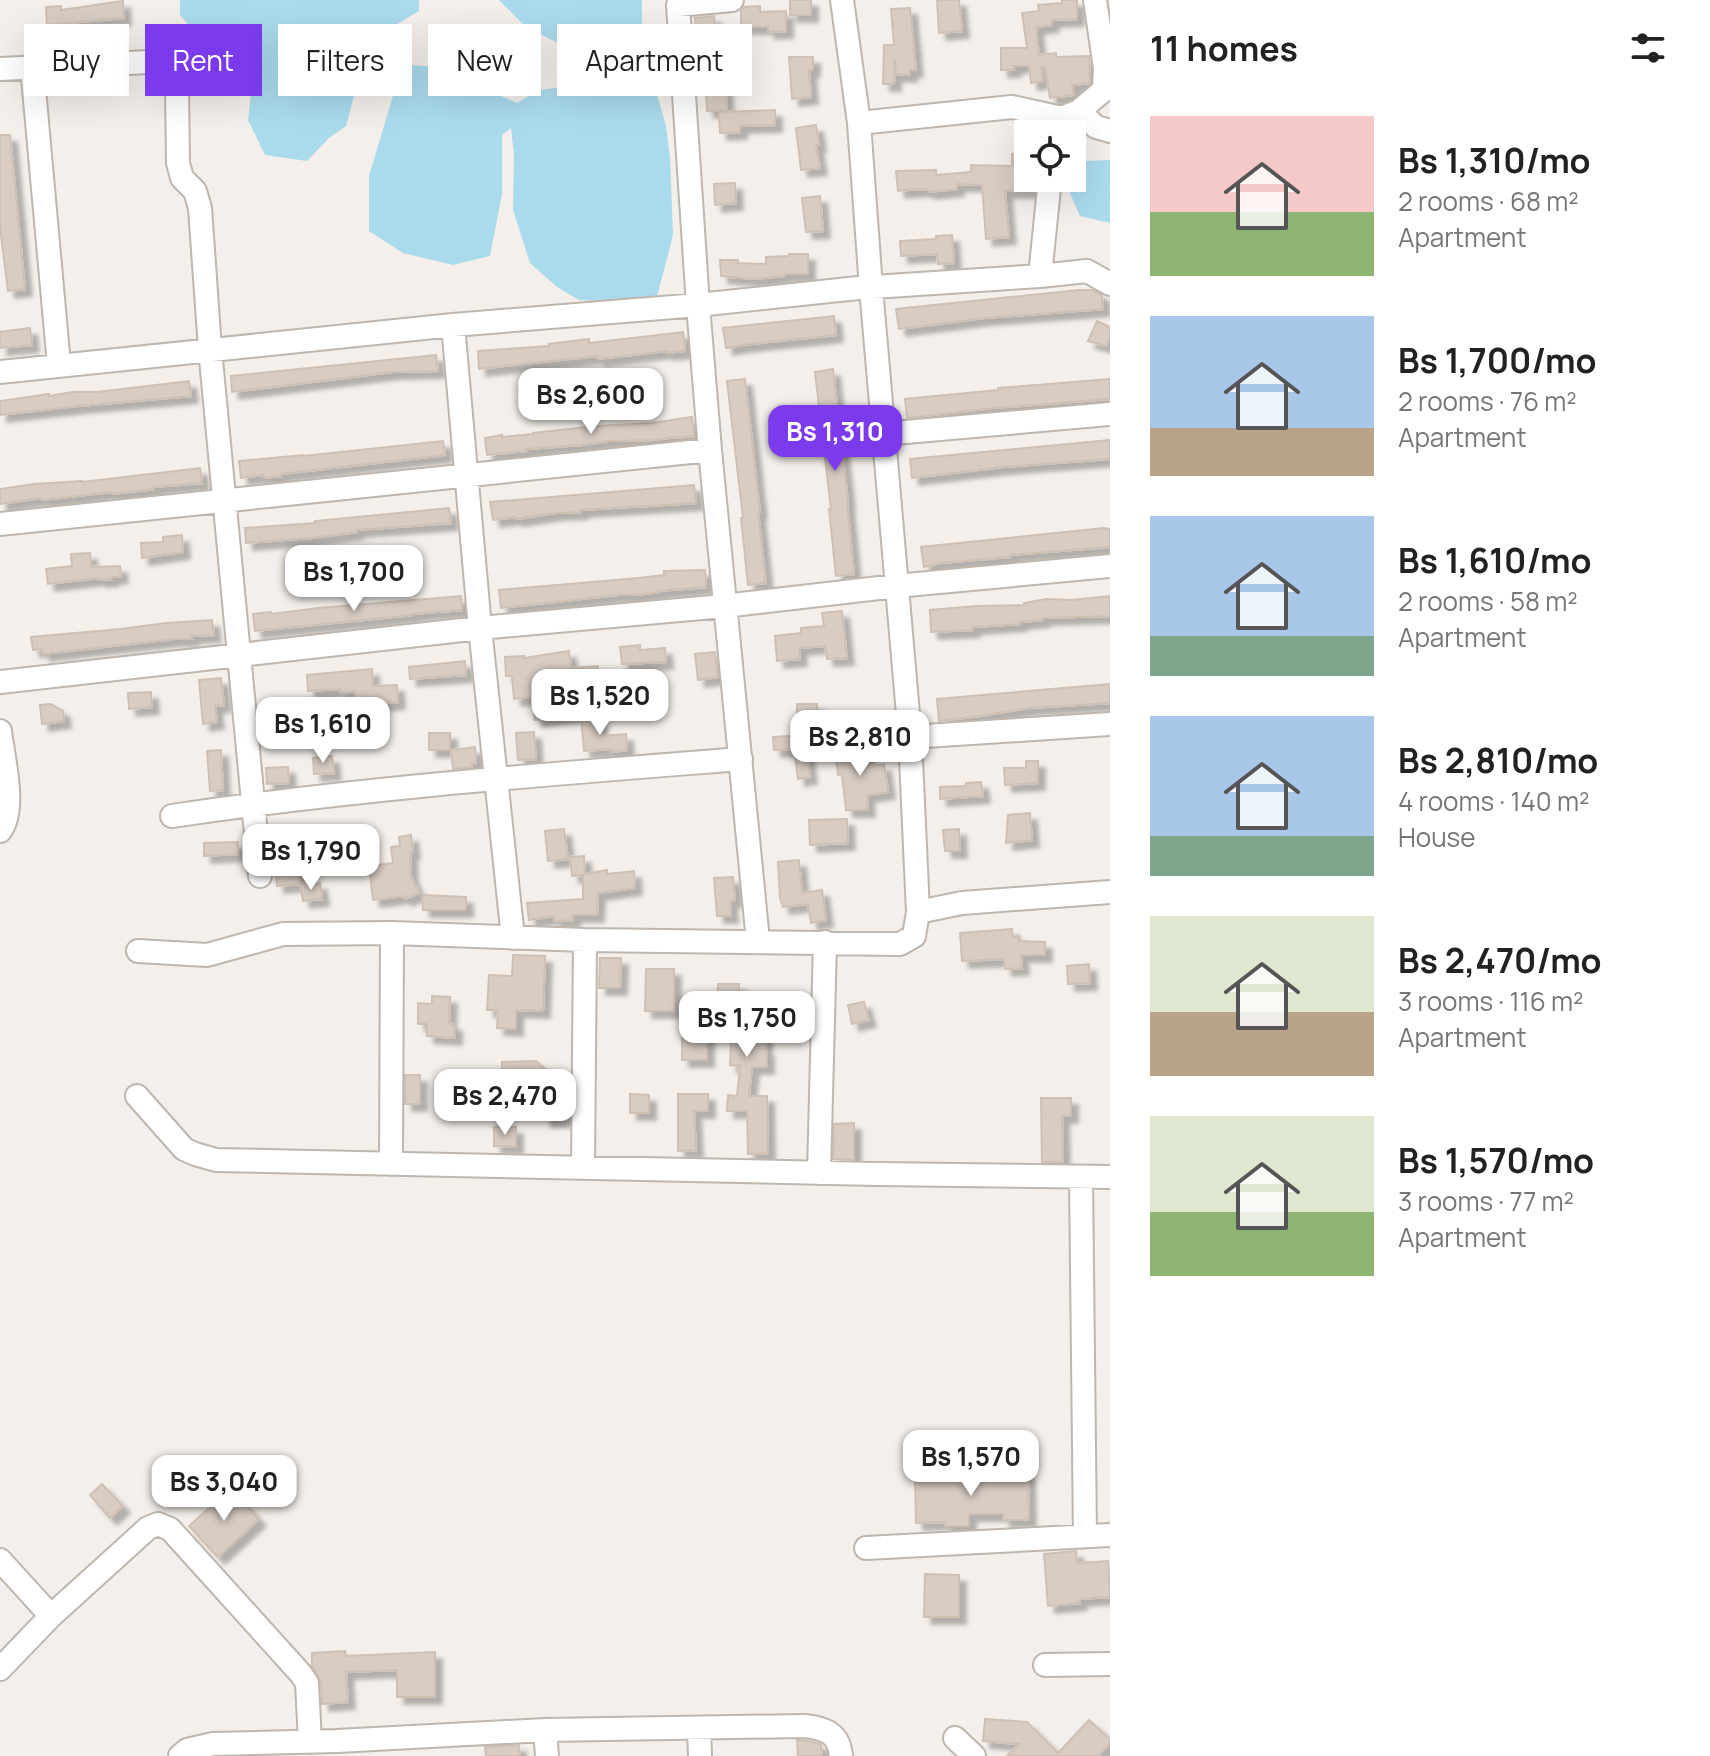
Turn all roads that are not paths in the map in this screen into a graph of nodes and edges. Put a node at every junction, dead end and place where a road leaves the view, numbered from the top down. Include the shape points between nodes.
1 (732, 0) edge
2 (842, 0) edge
3 (1095, 0) edge
4 (678, 2) edge
5 (129, 63) edge
6 (24, 68) edge
7 (0, 69) edge
8 (35, 96) edge
9 (1061, 120) edge
10 (1066, 120) edge
11 (859, 123) junction
12 (1086, 125) edge
13 (1110, 131) edge
14 (1049, 192) edge
15 (1040, 276) junction
16 (1110, 284) edge
17 (871, 288) junction
18 (698, 305) junction
19 (453, 325) junction
20 (210, 349) junction
21 (59, 365) junction
22 (0, 372) edge
23 (1110, 414) edge
24 (883, 434) junction
25 (710, 450) junction
26 (467, 477) junction
27 (224, 502) junction
28 (0, 524) edge
29 (1110, 566) edge
30 (896, 586) junction
31 (724, 606) junction
32 (480, 628) junction
33 (239, 655) junction
34 (0, 682) edge
35 (1110, 724) edge
36 (0, 731) edge
37 (910, 737) junction
38 (741, 759) junction
39 (496, 779) junction
40 (253, 804) junction
41 (172, 816) dead end
42 (0, 831) edge
43 (260, 876) dead end
44 (1110, 892) edge
45 (918, 912) junction
46 (392, 933) junction
47 (513, 938) junction
48 (585, 940) junction
49 (758, 941) junction
50 (825, 942) junction
51 (138, 951) dead end
52 (137, 1096) dead end
53 (391, 1164) junction
54 (583, 1167) junction
55 (819, 1173) junction
56 (1081, 1177) junction
57 (1110, 1177) edge
58 (1110, 1535) edge
59 (1085, 1536) junction
60 (866, 1548) dead end
61 (0, 1560) edge
62 (51, 1616) junction
63 (1110, 1664) edge
64 (1045, 1665) dead end
65 (0, 1669) edge
66 (699, 1728) junction
67 (545, 1730) junction
68 (955, 1738) dead end
69 (310, 1742) junction
70 (180, 1756) edge
71 (547, 1756) edge
72 (700, 1756) edge
73 (841, 1756) edge
74 (974, 1756) edge

1 - 4 street
2 - 11 street
3 - 10 street via 1104,90
4 - 18 street
5 - 20 street via 168,64 177,84 178,163 200,208
6 - 7 street
8 - 21 street
9 - 11 street via 1012,107
11 - 17 street
12 - 13 street
14 - 15 street
15 - 16 street via 1087,271
15 - 17 street
17 - 18 street
17 - 24 street
18 - 19 street
18 - 25 street
19 - 20 street
19 - 26 street
20 - 21 street
20 - 27 street
21 - 22 street
23 - 24 street
24 - 30 street
25 - 26 street
25 - 31 street
26 - 27 street
26 - 32 street
27 - 28 street
27 - 33 street
29 - 30 street
30 - 31 street
30 - 37 street
31 - 32 street
31 - 38 street
32 - 33 street
32 - 39 street
33 - 34 street
33 - 40 street
35 - 37 street
36 - 42 street via 9,805
37 - 45 street
38 - 39 street
38 - 49 street
39 - 40 street
39 - 47 street
40 - 41 street
40 - 43 street
44 - 45 street via 962,903
45 - 50 street via 914,936 900,944
46 - 47 street
46 - 51 street via 283,934 207,955
46 - 53 street
47 - 48 street
48 - 49 street
48 - 54 street
49 - 50 street
50 - 55 street
52 - 53 street via 184,1149 216,1160
53 - 54 street
54 - 55 street
55 - 56 street
56 - 57 street
56 - 59 street
58 - 59 street
59 - 60 street
61 - 62 street
62 - 65 street
62 - 69 street via 148,1528 158,1524 170,1529 307,1683
63 - 64 street
66 - 67 street
66 - 72 street
66 - 73 street via 821,1728 835,1735
67 - 69 street
67 - 71 street
68 - 74 street
69 - 70 street via 213,1744

